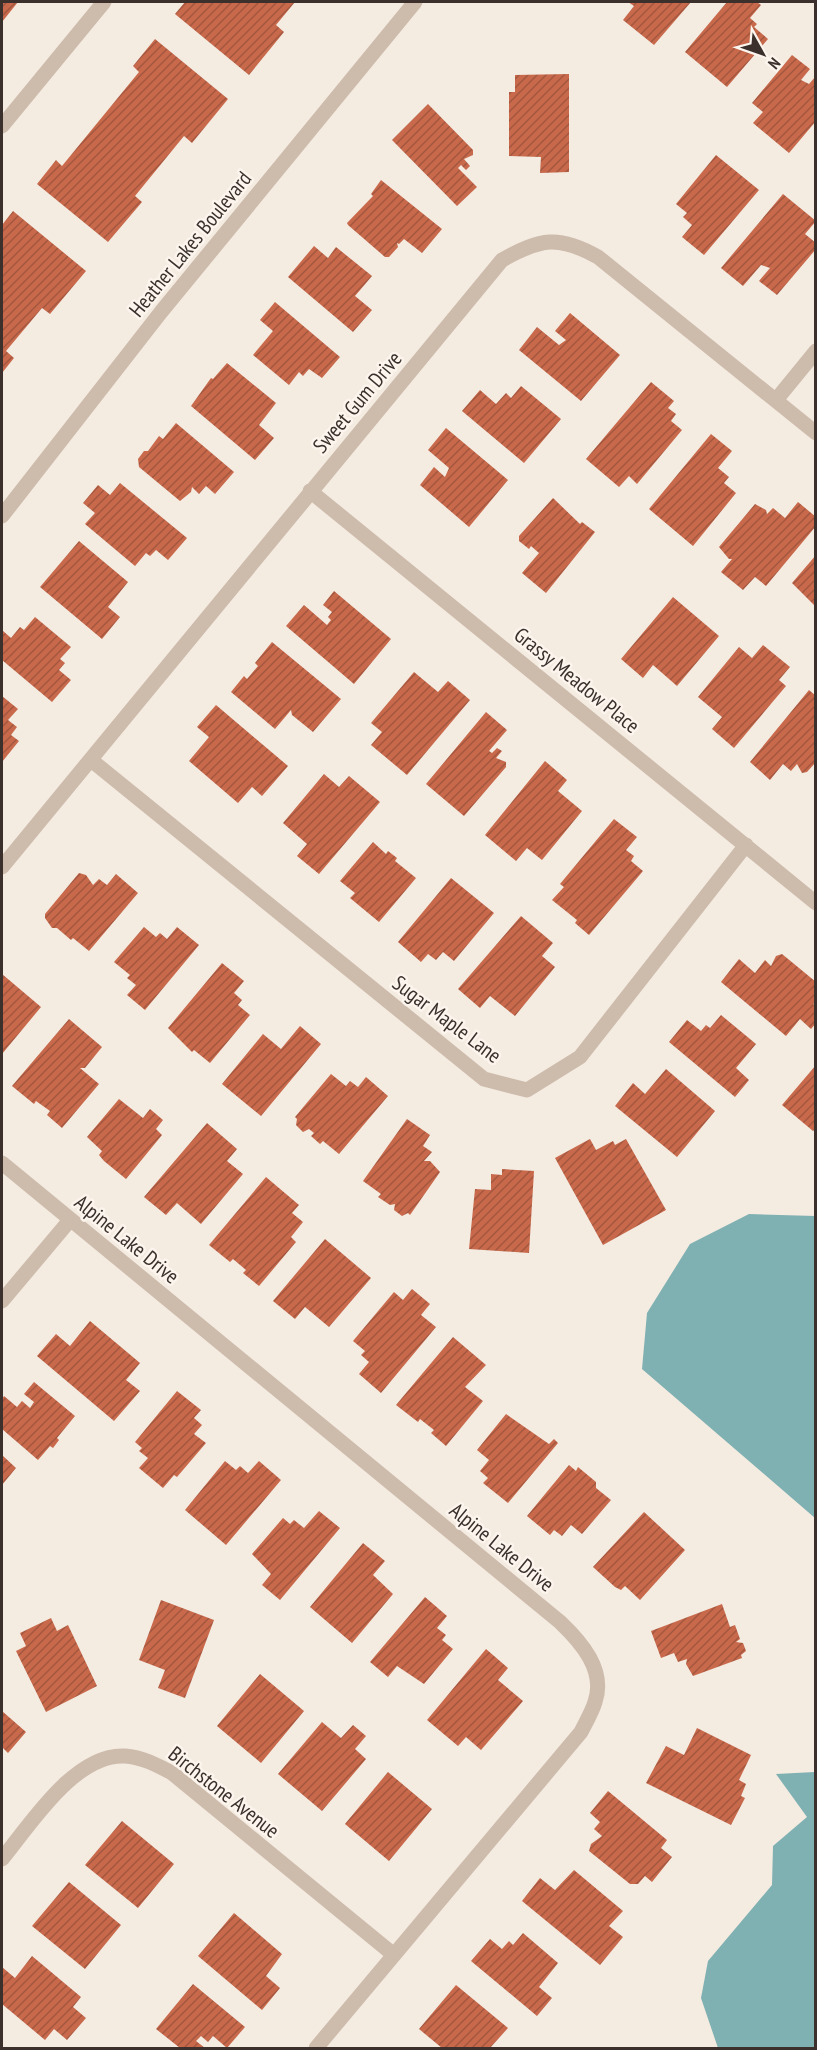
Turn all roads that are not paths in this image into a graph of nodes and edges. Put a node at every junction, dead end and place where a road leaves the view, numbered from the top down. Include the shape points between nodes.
1 (104, 2) edge
2 (415, 2) edge
3 (2, 126) edge
4 (816, 351) edge
5 (776, 400) junction
6 (816, 433) edge
7 (310, 491) junction
8 (2, 516) edge
9 (91, 760) junction
10 (746, 845) junction
11 (2, 867) edge
12 (816, 903) edge
13 (2, 1163) edge
14 (70, 1220) junction
15 (2, 1301) edge
16 (2, 1859) edge
17 (394, 1955) junction
18 (316, 2049) edge

1 - 3 street
2 - 8 street, Heather Lakes Boulevard via 161,312
4 - 5 street
5 - 6 street, Sweet Gum Drive
5 - 7 street, Sweet Gum Drive via 598,257 575,244 551,240 526,246 502,260
7 - 9 street, Sweet Gum Drive
7 - 10 street, Grassy Meadow Place
9 - 10 street, Sugar Maple Lane via 484,1079 527,1090 580,1058
9 - 11 street, Sweet Gum Drive
10 - 12 street, Grassy Meadow Place
13 - 14 street, Alpine Lake Drive
14 - 15 street
14 - 17 street, Alpine Lake Drive via 560,1622 581,1642 596,1670 596,1700 581,1732
16 - 17 street, Birchstone Avenue via 71,1777 93,1762 123,1755 147,1760 172,1773
17 - 18 street, Alpine Lake Drive

